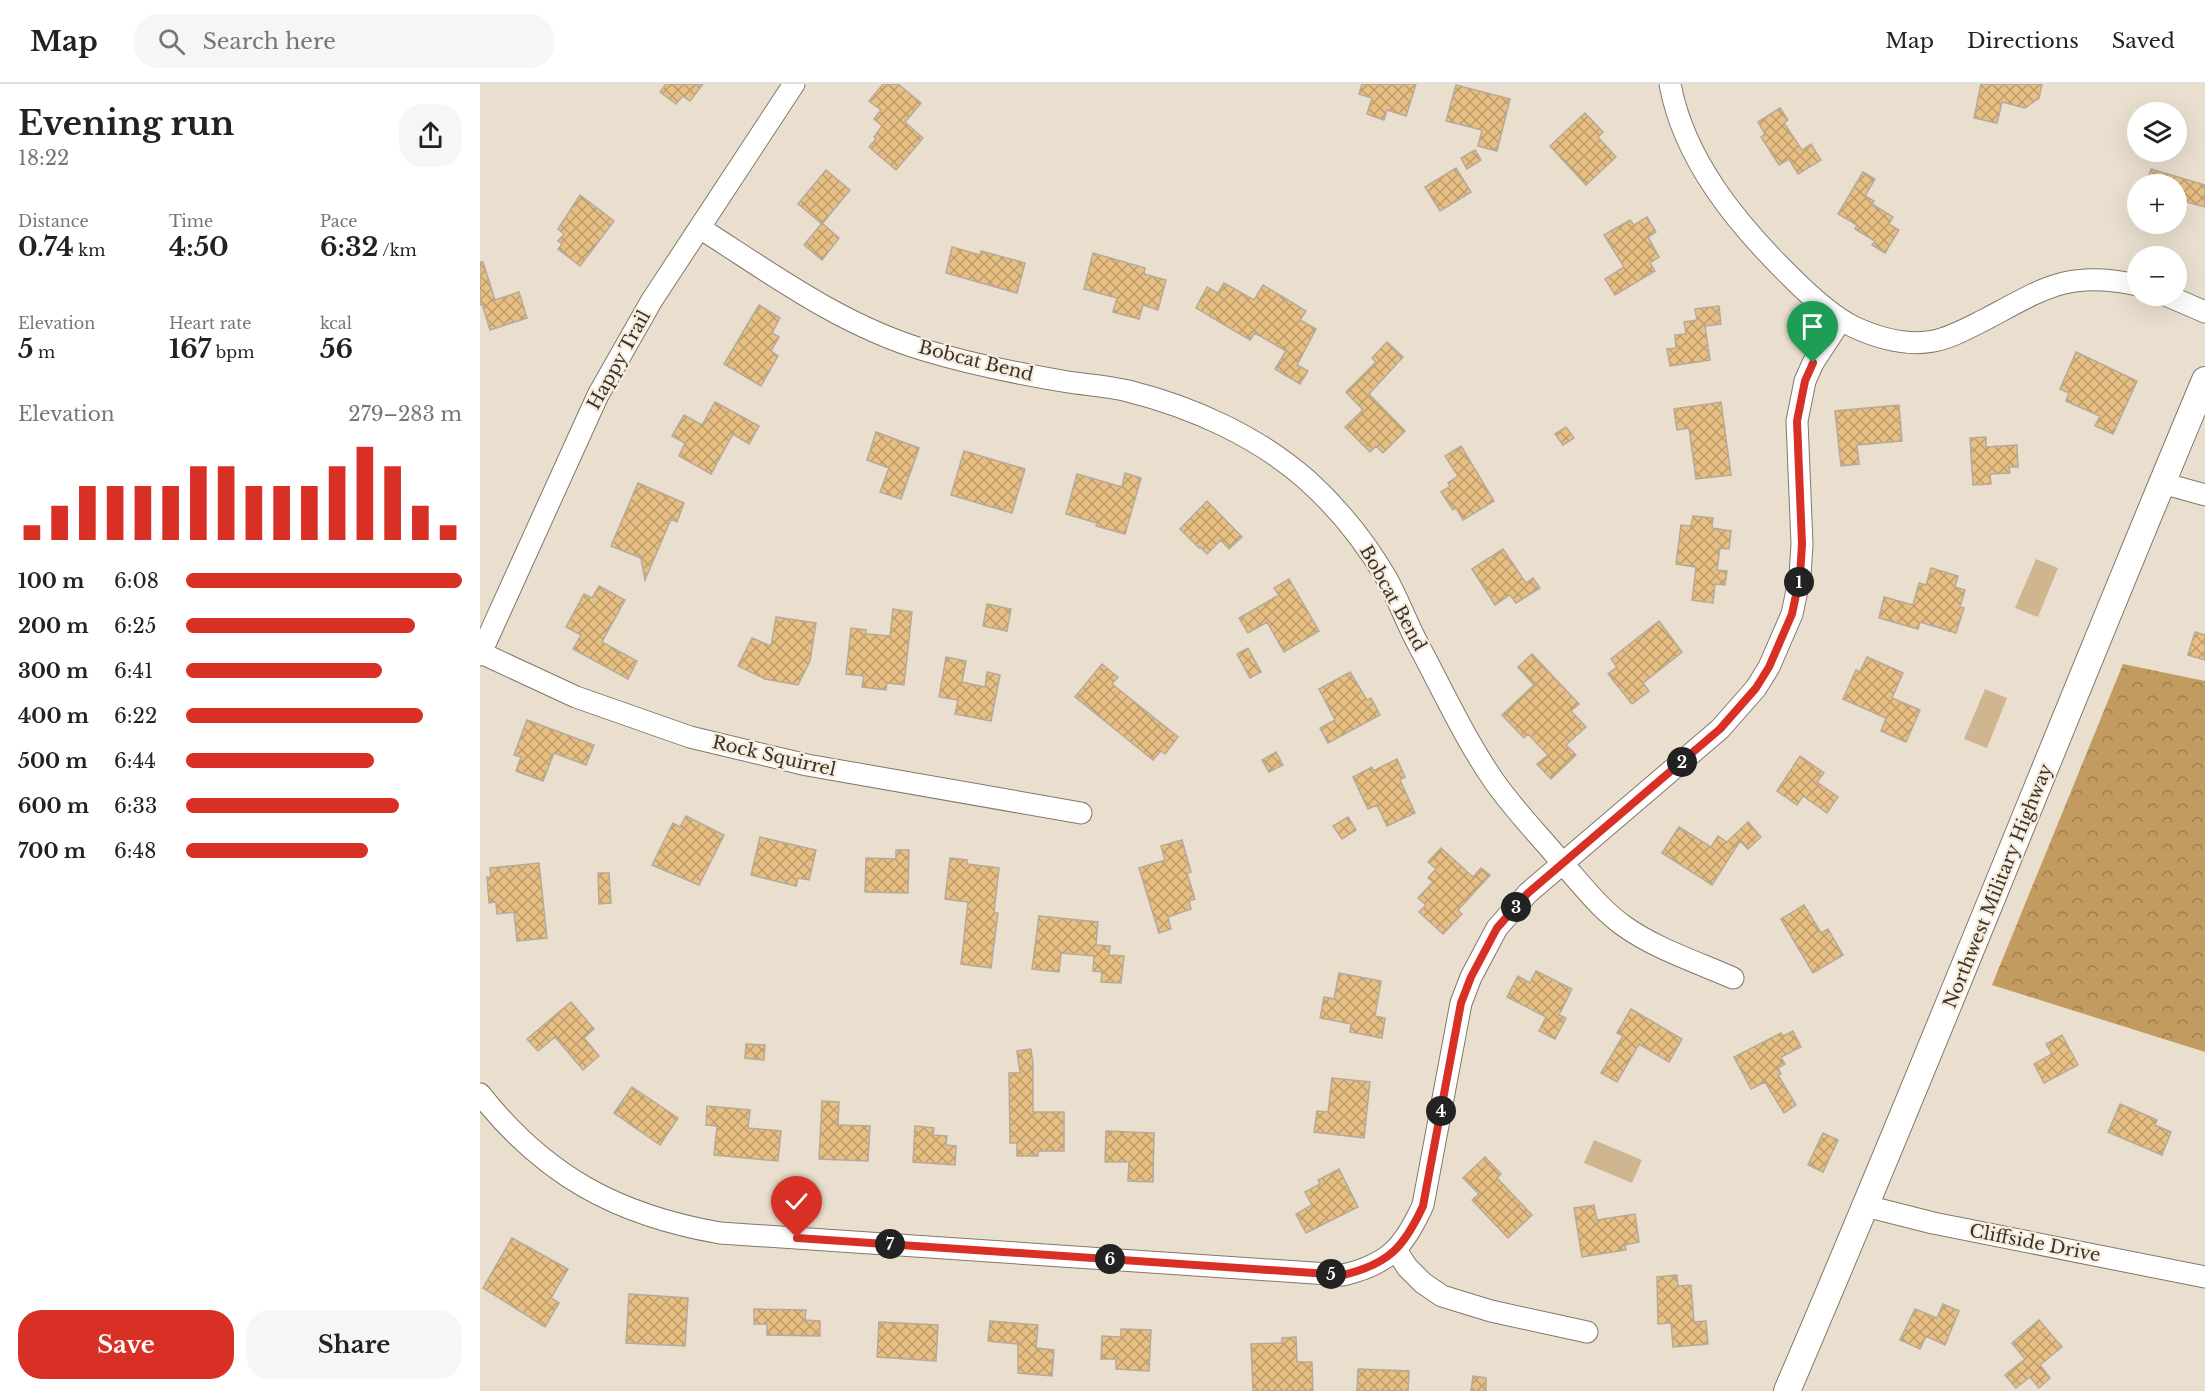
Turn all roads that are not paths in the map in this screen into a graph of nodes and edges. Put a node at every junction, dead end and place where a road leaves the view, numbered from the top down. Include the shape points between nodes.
1 (794, 84) edge
2 (1670, 84) edge
3 (700, 228) junction
4 (2127, 283) edge
5 (2187, 304) edge
6 (2205, 312) edge
7 (1841, 320) junction
8 (2205, 380) edge
9 (2162, 483) junction
10 (2205, 495) edge
11 (480, 654) edge
12 (1081, 813) dead end
13 (1563, 863) junction
14 (1733, 978) dead end
15 (480, 1094) edge
16 (1866, 1206) junction
17 (1396, 1250) junction
18 (2205, 1277) edge
19 (1587, 1332) dead end
20 (1787, 1391) edge

1 - 3 street, Happy Trail
2 - 7 street via 1685,135 1720,196 1760,247
3 - 11 street, Happy Trail via 652,300 598,395
3 - 13 street, Bobcat Bend via 856,324 922,350 1163,401 1205,417 1276,455 1338,511 1364,544 1494,781
4 - 7 street via 2109,279 2067,281 2039,291 1959,333 1933,341 1909,342 1877,336
5 - 6 street
7 - 13 street via 1805,381 1797,421 1800,576 1792,614 1774,657 1756,688 1720,729
8 - 9 main road, Northwest Military Highway
9 - 10 street
9 - 16 main road, Northwest Military Highway
11 - 12 street, Rock Squirrel via 576,697 690,737 807,765
13 - 14 street, Bobcat Bend via 1593,899 1623,926
13 - 17 street via 1528,893 1497,928 1471,977 1461,1003 1423,1206 1411,1232
15 - 17 street via 523,1143 582,1186 648,1217 684,1227 720,1233 1343,1275 1380,1262
16 - 18 street, Cliffside Drive
16 - 20 main road, Northwest Military Highway
17 - 19 street via 1407,1267 1442,1296

